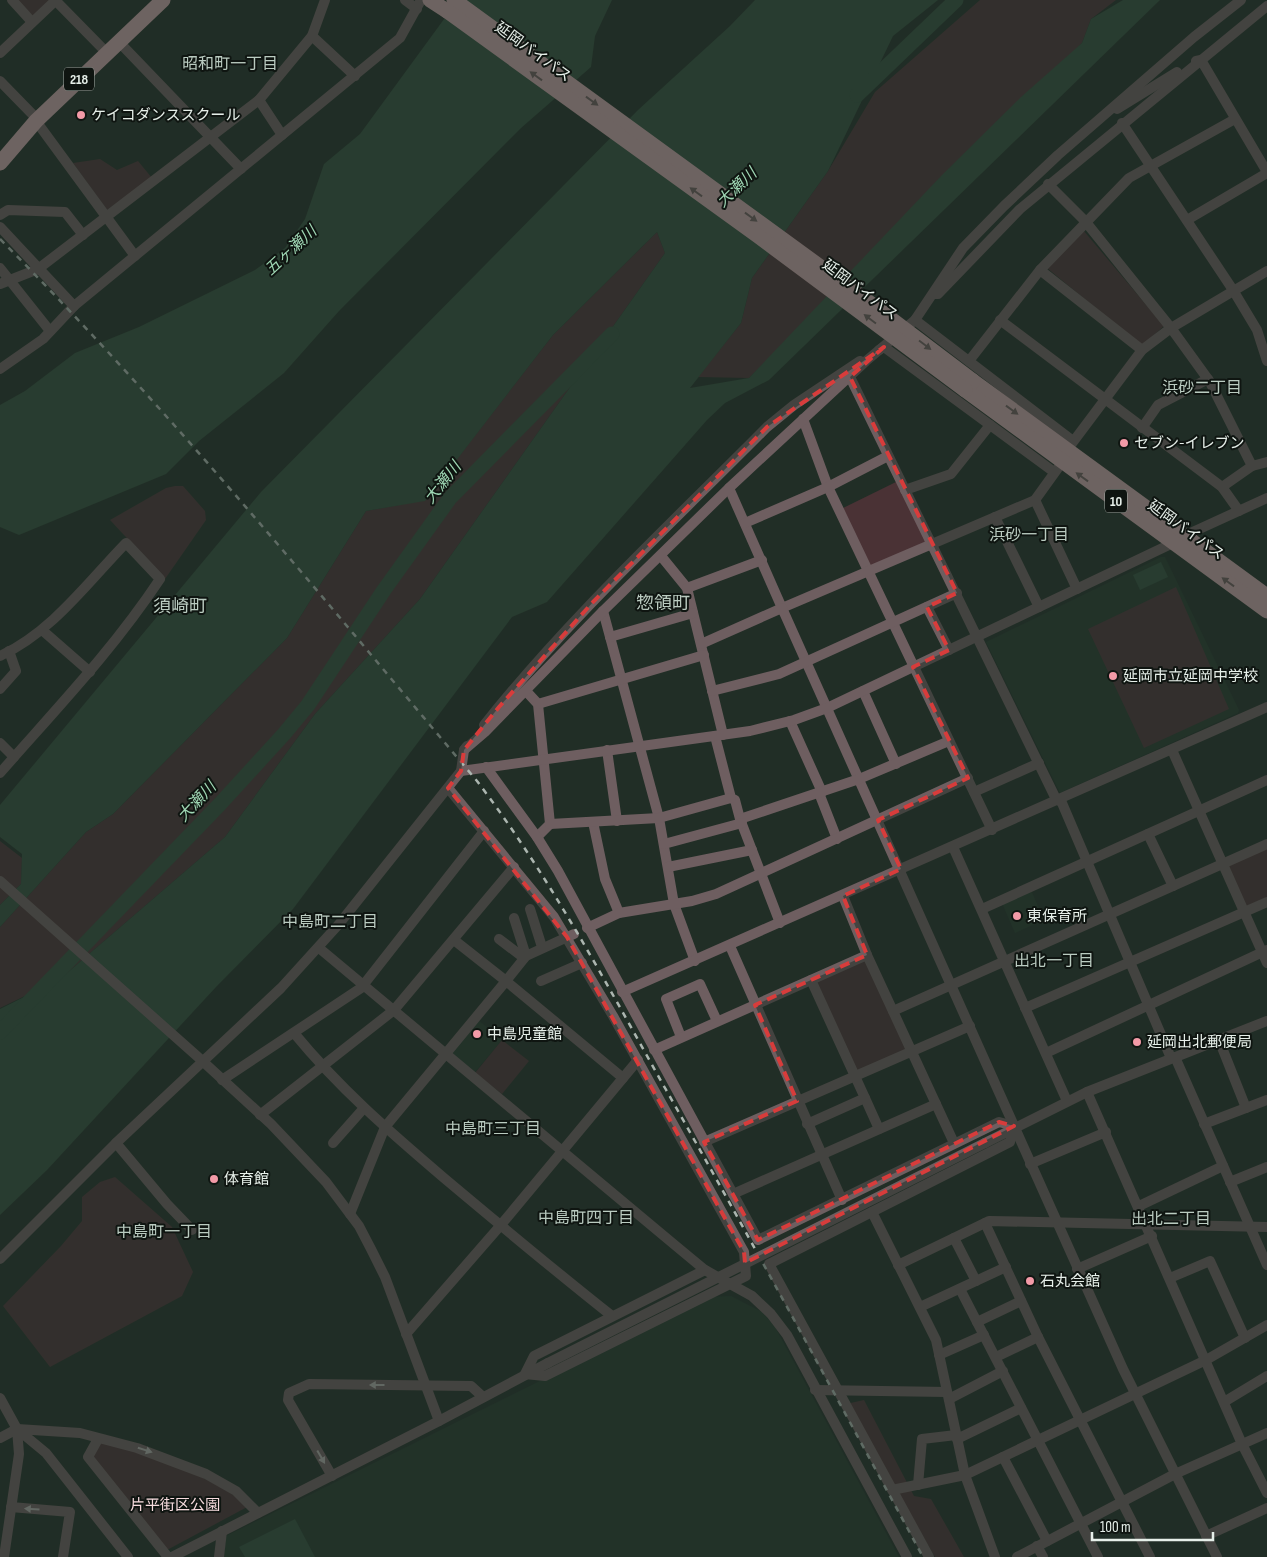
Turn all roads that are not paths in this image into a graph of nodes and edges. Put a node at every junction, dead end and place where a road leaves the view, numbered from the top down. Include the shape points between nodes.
1 (12, 0) edge
2 (56, 0) edge
3 (163, 0) edge
4 (325, 0) edge
5 (405, 0) edge
6 (430, 0) edge
7 (454, 0) edge
8 (1241, 0) edge
9 (419, 4) edge
10 (1267, 6) edge
11 (32, 22) junction
12 (312, 36) junction
13 (119, 42) junction
14 (0, 53) edge
15 (107, 54) junction
16 (1201, 60) junction
17 (355, 76) junction
18 (0, 81) edge
19 (259, 100) junction
20 (1109, 110) junction
21 (1235, 119) junction
22 (37, 120) junction
23 (1122, 123) junction
24 (282, 135) junction
25 (211, 138) junction
26 (0, 163) edge
27 (1152, 166) junction
28 (241, 169) junction
29 (1267, 172) edge
30 (1048, 184) junction
31 (0, 215) edge
32 (108, 217) junction
33 (1187, 220) junction
34 (1085, 221) junction
35 (0, 227) edge
36 (83, 235) junction
37 (135, 256) junction
38 (0, 268) edge
39 (38, 269) junction
40 (1040, 270) junction
41 (1267, 271) edge
42 (5, 282) edge
43 (1233, 290) junction
44 (932, 294) junction
45 (74, 306) junction
46 (915, 320) junction
47 (1000, 320) junction
48 (1171, 328) junction
49 (50, 331) junction
50 (884, 347) junction
51 (1142, 350) junction
52 (969, 361) junction
53 (1267, 361) edge
54 (0, 369) edge
55 (850, 377) junction
56 (1208, 379) junction
57 (969, 385) junction
58 (1106, 400) junction
59 (803, 419) junction
60 (990, 425) junction
61 (1142, 428) junction
62 (888, 456) junction
63 (1064, 456) junction
64 (1267, 462) edge
65 (1252, 466) junction
66 (828, 487) junction
67 (1222, 487) junction
68 (729, 488) junction
69 (905, 490) junction
70 (1267, 498) edge
71 (1035, 500) junction
72 (1240, 511) junction
73 (995, 517) junction
74 (745, 524) junction
75 (1178, 539) junction
76 (932, 544) junction
77 (661, 556) junction
78 (762, 560) junction
79 (868, 570) junction
80 (687, 588) junction
81 (1077, 589) junction
82 (957, 593) junction
83 (1267, 596) edge
84 (927, 607) junction
85 (1039, 607) junction
86 (782, 608) junction
87 (603, 611) junction
88 (1267, 611) edge
89 (693, 613) junction
90 (892, 623) junction
91 (42, 630) junction
92 (610, 637) junction
93 (977, 637) junction
94 (703, 649) junction
95 (949, 650) junction
96 (5, 654) edge
97 (805, 661) junction
98 (913, 667) junction
99 (90, 672) junction
100 (622, 679) junction
101 (0, 689) edge
102 (712, 691) junction
103 (526, 692) junction
104 (863, 692) junction
105 (538, 704) junction
106 (1267, 707) edge
107 (827, 708) junction
108 (790, 721) junction
109 (719, 735) junction
110 (948, 740) junction
111 (0, 743) edge
112 (640, 746) junction
113 (464, 750) junction
114 (607, 750) junction
115 (1172, 750) junction
116 (14, 757) junction
117 (545, 758) junction
118 (1038, 763) junction
119 (896, 764) junction
120 (486, 767) junction
121 (461, 772) junction
122 (0, 773) edge
123 (968, 778) junction
124 (859, 779) junction
125 (1267, 780) edge
126 (448, 788) junction
127 (820, 792) junction
128 (974, 792) junction
129 (731, 798) junction
130 (1058, 800) junction
131 (1200, 811) junction
132 (660, 818) junction
133 (878, 820) junction
134 (617, 821) junction
135 (741, 821) junction
136 (593, 822) junction
137 (550, 824) junction
138 (992, 830) junction
139 (484, 831) junction
140 (1148, 834) junction
141 (537, 837) junction
142 (837, 839) junction
143 (664, 844) junction
144 (1267, 844) edge
145 (953, 846) junction
146 (752, 850) junction
147 (1087, 862) junction
148 (1223, 864) junction
149 (514, 867) junction
150 (668, 867) junction
151 (901, 869) junction
152 (761, 874) junction
153 (0, 881) edge
154 (1173, 886) junction
155 (843, 896) junction
156 (1267, 902) edge
157 (674, 904) junction
158 (982, 909) junction
159 (530, 910) dead end
160 (1244, 912) junction
161 (619, 914) junction
162 (1110, 914) junction
163 (514, 918) dead end
164 (780, 923) junction
165 (588, 928) junction
166 (570, 935) junction
167 (499, 939) dead end
168 (454, 940) junction
169 (730, 946) junction
170 (542, 947) junction
171 (319, 948) junction
172 (1265, 951) edge
173 (867, 955) junction
174 (525, 957) junction
175 (694, 961) junction
176 (1005, 961) junction
177 (582, 963) junction
178 (1130, 963) junction
179 (1267, 963) edge
180 (811, 980) junction
181 (506, 981) junction
182 (541, 982) dead end
183 (951, 984) junction
184 (364, 985) junction
185 (622, 992) junction
186 (755, 1005) junction
187 (1148, 1005) junction
188 (1026, 1008) junction
189 (394, 1010) junction
190 (893, 1011) junction
191 (718, 1021) junction
192 (1267, 1021) edge
193 (970, 1026) junction
194 (294, 1033) junction
195 (681, 1037) junction
196 (1219, 1040) junction
197 (654, 1050) junction
198 (912, 1052) junction
199 (1046, 1053) junction
200 (445, 1054) junction
201 (1173, 1057) junction
202 (200, 1060) junction
203 (638, 1060) junction
204 (321, 1066) junction
205 (855, 1076) junction
206 (623, 1078) junction
207 (222, 1080) junction
208 (1087, 1092) junction
209 (865, 1098) junction
210 (1067, 1100) junction
211 (1267, 1100) edge
212 (797, 1101) junction
213 (936, 1104) junction
214 (364, 1108) junction
215 (1246, 1108) junction
216 (260, 1115) junction
217 (807, 1124) junction
218 (1204, 1124) junction
219 (1014, 1126) junction
220 (385, 1127) junction
221 (879, 1129) junction
222 (1106, 1132) junction
223 (704, 1142) junction
224 (116, 1143) junction
225 (333, 1143) dead end
226 (954, 1143) junction
227 (563, 1152) junction
228 (822, 1155) junction
229 (1030, 1164) junction
230 (1223, 1166) junction
231 (1267, 1167) edge
232 (1230, 1182) junction
233 (732, 1194) junction
234 (842, 1200) junction
235 (1139, 1206) junction
236 (872, 1212) junction
237 (350, 1214) junction
238 (1056, 1222) junction
239 (985, 1223) junction
240 (1147, 1225) junction
241 (500, 1226) junction
242 (1250, 1226) junction
243 (1267, 1227) edge
244 (192, 1230) dead end
245 (1152, 1236) junction
246 (954, 1238) junction
247 (0, 1259) edge
248 (898, 1265) junction
249 (1267, 1265) edge
250 (1006, 1267) junction
251 (1077, 1269) junction
252 (705, 1270) junction
253 (1170, 1278) junction
254 (976, 1281) junction
255 (730, 1284) junction
256 (960, 1288) junction
257 (1020, 1301) junction
258 (920, 1308) junction
259 (612, 1316) junction
260 (977, 1322) junction
261 (1267, 1325) edge
262 (406, 1334) junction
263 (984, 1335) junction
264 (1038, 1337) junction
265 (1246, 1338) junction
266 (940, 1355) junction
267 (996, 1357) junction
268 (1206, 1360) junction
269 (1003, 1371) junction
270 (525, 1374) junction
271 (1267, 1376) edge
272 (426, 1385) junction
273 (815, 1390) junction
274 (838, 1391) junction
275 (1135, 1395) junction
276 (948, 1396) junction
277 (0, 1398) edge
278 (483, 1398) junction
279 (1224, 1402) junction
280 (1021, 1408) junction
281 (439, 1421) junction
282 (1081, 1421) junction
283 (17, 1429) junction
284 (1267, 1433) edge
285 (957, 1437) junction
286 (0, 1438) edge
287 (98, 1439) junction
288 (1038, 1441) junction
289 (1242, 1444) junction
290 (1003, 1457) junction
291 (1175, 1474) junction
292 (965, 1475) junction
293 (332, 1476) junction
294 (918, 1485) junction
295 (1266, 1489) edge
296 (892, 1490) junction
297 (82, 1498) junction
298 (1123, 1502) junction
299 (1267, 1508) edge
300 (66, 1511) junction
301 (258, 1514) junction
302 (7, 1515) edge
303 (1081, 1524) junction
304 (222, 1532) junction
305 (1206, 1536) junction
306 (1042, 1544) junction
307 (4, 1557) edge
308 (64, 1557) edge
309 (128, 1557) edge
310 (168, 1557) edge
311 (172, 1557) edge
312 (219, 1557) edge
313 (907, 1557) edge
314 (929, 1557) edge
315 (995, 1557) edge
316 (1017, 1557) edge
317 (1043, 1557) edge
318 (1098, 1557) edge
319 (1150, 1557) edge
320 (1217, 1557) edge

1 - 11 street
2 - 11 street
2 - 15 street
3 - 13 highway, 218
4 - 12 street
5 - 9 street
57 -> 6 highway, 延岡バイパス / 10, bridge
7 -> 57 highway, 延岡バイパス / 10, bridge via 870,303
8 - 20 street
9 - 17 street via 400,38
10 - 16 street
11 - 14 street
12 - 17 street
12 - 19 street
13 - 15 highway, 218
13 - 25 street
15 - 22 highway, 218
16 - 20 street via 1119,109
16 - 21 street
16 - 23 street
17 - 24 street
18 - 22 street
19 - 24 street
19 - 25 street
20 - 44 street via 963,248
21 - 27 street
21 - 29 street
22 - 26 highway, 218
22 - 32 street
23 - 27 street
23 - 30 street
24 - 28 street
25 - 28 street
25 - 32 street
27 - 33 street
27 - 34 street via 1129,178
28 - 37 street
29 - 33 street
30 - 34 street
30 - 44 street via 992,235 938,294
31 - 36 street via 8,210 65,212
32 - 36 street
32 - 37 street
33 - 43 street
34 - 40 street
34 - 48 street
35 - 39 street
36 - 39 street
37 - 45 street
38 - 42 street
39 - 42 street
39 - 45 street
40 - 47 street
40 - 51 street
41 - 43 street
42 - 49 street
43 - 48 street
43 - 53 street via 1257,330
44 - 46 street
45 - 49 street
46 - 50 street
46 - 52 street
47 - 52 street
47 - 58 street
48 - 51 street
48 - 56 street
49 - 54 street
50 - 55 street
50 - 60 street
50 - 113 street via 794,405 767,427 593,602 524,677
51 - 58 street
52 - 63 street
55 - 59 street
55 - 62 street
56 - 61 street via 1158,405
56 - 65 street
57 - 63 highway, 延岡バイパス / 10
58 - 61 street
58 - 63 street
59 - 66 street
59 - 68 street
60 - 63 street
60 - 69 street via 952,474
61 - 67 street
62 - 66 street
62 - 69 street
63 - 71 street
63 - 75 highway, 延岡バイパス / 10
64 - 65 street
65 - 67 street
66 - 74 street
66 - 79 street
67 - 72 street
68 - 74 street
68 - 77 street
69 - 76 street
70 - 72 street
71 - 73 street
71 - 81 street
72 - 75 street
73 - 76 street
73 - 85 street
74 - 78 street
75 - 81 street
75 - 83 highway, 延岡バイパス / 10
88 -> 75 highway, 延岡バイパス / 10
76 - 79 street
76 - 82 street
77 - 80 street
77 - 87 street
78 - 80 street
78 - 86 street
79 - 86 street
79 - 90 street
80 - 89 street
81 - 85 street
82 - 84 street
82 - 93 street
84 - 90 street
84 - 95 street
85 - 93 street
86 - 94 street
86 - 97 street
87 - 92 street
87 - 103 street
89 - 92 street
89 - 94 street
90 - 97 street
90 - 98 street
91 - 96 street
91 - 99 street
91 - 99 street via 126,543 160,579 129,626
92 - 100 street
93 - 95 street
93 - 118 street
94 - 100 street
94 - 102 street
95 - 98 street
96 - 101 street via 16,671
97 - 102 street via 779,674
97 - 107 street
98 - 104 street
98 - 110 street
99 - 116 street
100 - 105 street
100 - 112 street
102 - 109 street
103 - 105 street
103 - 113 street
104 - 107 street
104 - 119 street
105 - 117 street
106 - 115 street
107 - 108 street
107 - 124 street
108 - 109 street
108 - 127 street
109 - 112 street
109 - 129 street
110 - 119 street
110 - 123 street
111 - 116 street
112 - 114 street
112 - 132 street
113 - 121 street
114 - 117 street
114 - 134 street
115 - 130 street
115 - 131 street
116 - 122 street
117 - 120 street
117 - 137 street
118 - 128 street
118 - 130 street
119 - 124 street
120 - 121 street
120 - 141 street
121 - 126 street
123 - 128 street
123 - 133 street
124 - 127 street
124 - 133 street
125 - 131 street
126 - 139 street
126 - 171 street
127 - 135 street
127 - 142 street
128 - 138 street
129 - 132 street
129 - 135 street via 736,800
130 - 138 street
130 - 147 street
131 - 140 street
131 - 148 street
132 - 134 street
132 - 143 street
133 - 142 street
133 - 151 street
134 - 136 street
135 - 143 street
135 - 146 street
136 - 137 street
136 - 161 street via 605,879
137 - 141 street
138 - 145 street
139 - 149 street
139 - 184 street
140 - 147 street
140 - 154 street
141 - 165 street
142 - 152 street
143 - 150 street
144 - 148 street
145 - 151 street
145 - 158 street
146 - 150 street
146 - 152 street
147 - 158 street
147 - 162 street
148 - 154 street
148 - 160 street
149 - 166 street
149 - 168 street
150 - 157 street
151 - 155 street
151 - 183 street
152 - 157 street via 705,898
152 - 164 street
153 - 202 street
154 - 162 street
155 - 164 street
155 - 173 street
156 - 160 street
157 - 161 street
157 - 175 street
158 - 176 street
159 - 170 street
160 - 172 street
160 - 178 street
161 - 165 street
162 - 176 street
162 - 178 street
163 - 174 street
164 - 169 street
165 - 185 street
166 - 170 street
166 - 177 street
167 - 174 street
168 - 181 street
168 - 189 street
169 - 175 street
169 - 186 street
170 - 174 street
171 - 184 street
171 - 202 street via 281,988
172 - 179 street
172 - 187 street
173 - 180 street
173 - 190 street
174 - 181 street
175 - 185 street
176 - 183 street
176 - 188 street
177 - 182 street
177 - 203 street
178 - 187 street
178 - 188 street
180 - 186 street
180 - 205 street
181 - 200 street
181 - 206 street
183 - 190 street
183 - 193 street
184 - 189 street
184 - 194 street
185 - 197 street
186 - 191 street
186 - 212 street
187 - 199 street
187 - 201 street
188 - 199 street
189 - 200 street
189 - 204 street
190 - 198 street
191 - 195 street
191 - 195 street via 700,984 666,999
192 - 196 street
193 - 198 street
193 - 219 street
194 - 204 street
194 - 207 street
195 - 197 street
196 - 201 street
196 - 215 street
197 - 223 street
198 - 205 street
198 - 213 street
199 - 210 street
200 - 220 street
200 - 227 street
201 - 208 street
201 - 218 street
202 - 207 street
202 - 224 street
203 - 206 street
203 - 255 street via 744,1252 746,1276
204 - 214 street
204 - 216 street
205 - 209 street
205 - 212 street
206 - 227 street
207 - 216 street
208 - 210 street
208 - 222 street
209 - 217 street
209 - 221 street
210 - 219 street
211 - 215 street
212 - 217 street
212 - 223 street
213 - 221 street
213 - 226 street
214 - 220 street
214 - 225 street
215 - 218 street
216 - 237 street via 326,1182
217 - 228 street
218 - 230 street
219 - 226 street via 999,1122
219 - 229 street
219 - 236 street via 1010,1142
219 - 270 street, bridge
220 - 237 street
220 - 241 street
221 - 228 street
222 - 229 street
222 - 235 street
223 - 233 street
224 - 244 street
224 - 247 street
226 - 234 street
227 - 241 street
227 - 252 street
228 - 233 street
228 - 234 street
229 - 238 street
230 - 232 street
230 - 235 street
231 - 232 street
232 - 242 street
233 - 234 street via 758,1240
235 - 240 street
236 - 248 street
236 - 274 street via 769,1264
237 - 262 street via 371,1248
238 - 239 street
238 - 240 street
238 - 251 street
239 - 246 street
239 - 250 street
240 - 242 street
240 - 245 street
241 - 259 street
241 - 262 street
242 - 243 street
242 - 249 street
245 - 251 street
245 - 253 street
246 - 248 street
246 - 254 street
248 - 258 street
250 - 254 street
250 - 257 street
251 - 275 street
252 - 255 street
252 - 259 street
253 - 265 street via 1210,1261
253 - 268 street
254 - 256 street
255 - 270 street via 545,1376
255 - 273 street via 752,1296 771,1314 787,1335
256 - 258 street
256 - 260 street
257 - 260 street
257 - 264 street
258 - 266 street
259 - 270 street via 534,1356
260 - 263 street
261 - 265 street
262 - 272 street
263 - 266 street
263 - 267 street
264 - 267 street
264 - 282 street
265 - 268 street
266 - 276 street
267 - 269 street
268 - 275 street
268 - 279 street
269 - 276 street
269 - 280 street
270 - 278 street
271 - 279 street
272 - 278 street via 471,1386
272 - 281 street
272 -> 293 street via 308,1384 290,1393 288,1400
273 - 274 street
273 - 313 street
274 - 276 street
274 - 296 street
275 - 282 street
275 - 291 street
276 - 285 street
277 - 283 street
278 - 281 street
279 - 289 street
280 - 285 street
280 - 288 street
281 - 293 street
282 - 288 street
282 - 298 street
283 - 286 street
283 - 287 street via 80,1433
283 - 297 street via 46,1453
283 - 302 street via 19,1454
284 - 289 street
285 - 292 street
285 - 294 street via 922,1439
287 -> 301 street via 137,1448 206,1474 236,1491
287 - 310 street via 88,1456
288 - 290 street
288 - 303 street
289 - 291 street
289 - 295 street
290 - 292 street
290 - 306 street
291 - 298 street
291 - 305 street
292 - 294 street
292 - 315 street
293 - 301 street
294 - 296 street
296 - 314 street
297 - 300 street
297 - 309 street
298 - 303 street
298 - 319 street
299 - 305 street
300 -> 302 street
300 - 308 street via 70,1512
301 - 304 street
302 - 307 street
303 - 306 street
303 - 318 street
304 - 311 street
304 - 312 street
305 - 320 street
306 - 316 street
306 - 317 street

